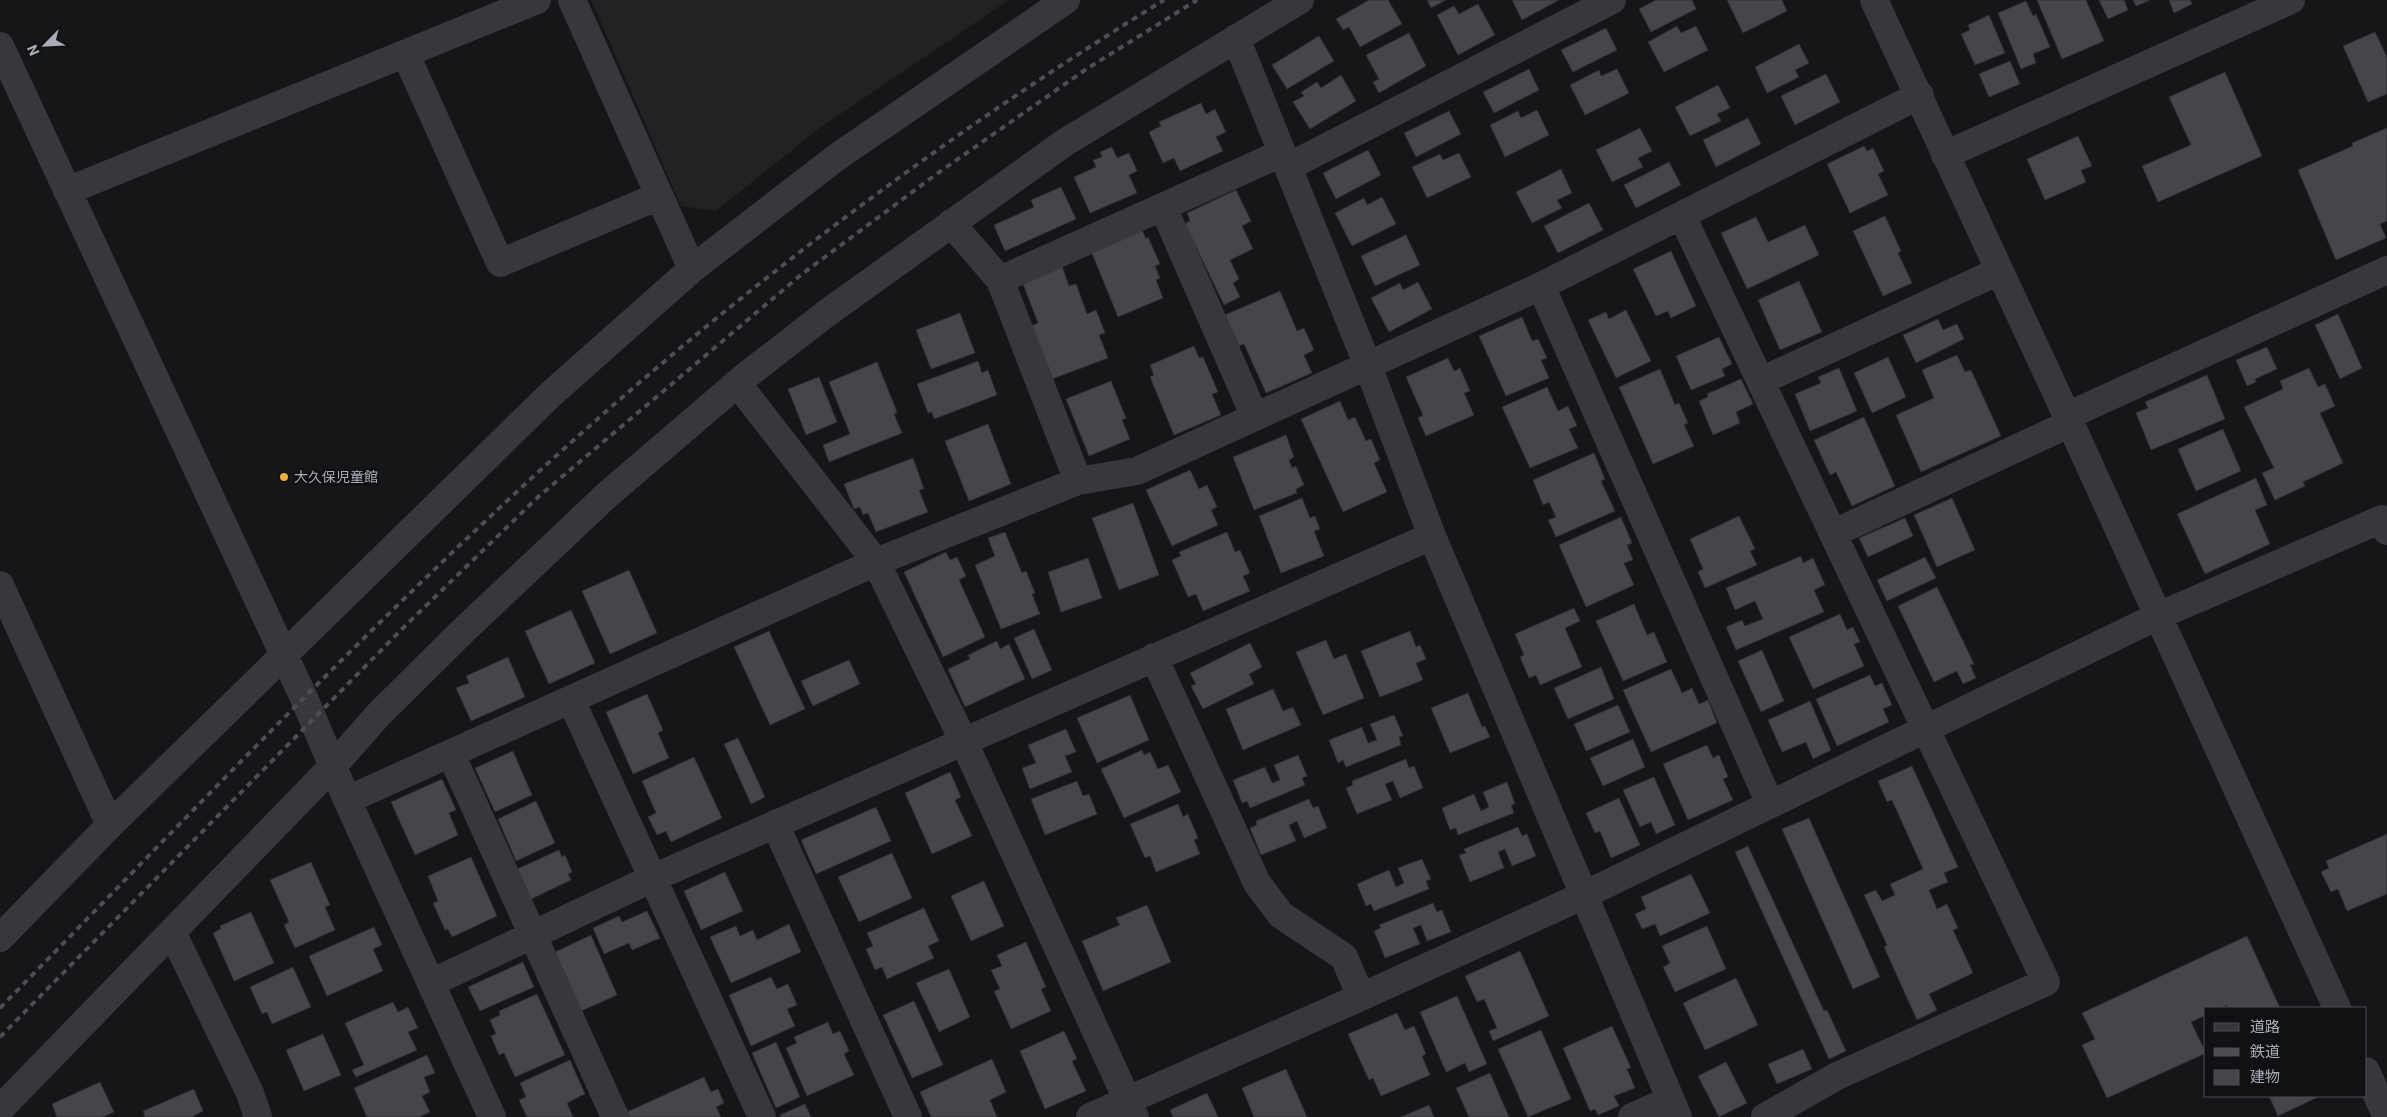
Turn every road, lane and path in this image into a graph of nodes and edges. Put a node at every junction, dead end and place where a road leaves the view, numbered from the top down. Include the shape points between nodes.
1 (537, 0) edge
2 (572, 0) edge
3 (1066, 0) edge
4 (1300, 0) edge
5 (1612, 0) edge
6 (1874, 0) edge
7 (2291, 0) edge
8 (1236, 38) junction
9 (406, 55) junction
10 (3, 61) edge
11 (1920, 95) junction
12 (1945, 155) junction
13 (1285, 160) junction
14 (67, 191) junction
15 (659, 196) junction
16 (1163, 206) junction
17 (1682, 216) junction
18 (951, 223) junction
19 (692, 269) junction
20 (2387, 270) edge
21 (1999, 271) junction
22 (1000, 280) junction
23 (1541, 286) junction
24 (1368, 366) junction
25 (1761, 381) junction
26 (737, 383) junction
27 (1255, 417) junction
28 (2069, 420) junction
29 (1078, 481) junction
30 (2387, 532) edge
31 (1834, 533) junction
32 (1432, 536) junction
33 (876, 562) junction
34 (0, 585) edge
35 (2158, 616) junction
36 (284, 654) junction
37 (1154, 657) junction
38 (571, 700) junction
39 (1927, 728) junction
40 (962, 740) junction
41 (451, 754) junction
42 (334, 765) junction
43 (347, 800) junction
44 (1770, 804) junction
45 (775, 824) junction
46 (110, 825) junction
47 (653, 878) junction
48 (1582, 896) junction
49 (172, 932) junction
50 (534, 935) junction
51 (0, 938) edge
52 (431, 983) junction
53 (1361, 997) junction
54 (2337, 1007) edge
55 (2367, 1073) edge
56 (1674, 1108) edge
57 (1131, 1109) edge
58 (3, 1111) edge
59 (258, 1117) edge
60 (492, 1117) edge
61 (615, 1117) edge
62 (762, 1117) edge
63 (908, 1117) edge
64 (1090, 1117) edge
65 (1632, 1117) edge
66 (1765, 1117) edge
67 (2387, 1117) edge

1 - 9 street
2 - 15 street
3 - 19 street via 837,157
4 - 8 street
5 - 13 street
6 - 11 street
7 - 12 street
8 - 13 street
8 - 18 street via 1064,143
9 - 14 street
9 - 15 street via 500,264
10 - 14 street
11 - 12 street
11 - 17 street
12 - 21 street
13 - 16 street
13 - 24 street
14 - 36 street
15 - 19 street
16 - 22 street
16 - 27 street
17 - 23 street
17 - 25 street
18 - 22 street
18 - 26 street
19 - 36 street via 551,394
20 - 28 street
21 - 25 street
21 - 28 street
22 - 29 street
23 - 24 street
23 - 44 street
24 - 27 street
24 - 32 street
25 - 31 street
26 - 33 street
26 - 42 street via 607,495 474,621 379,714
27 - 29 street via 1137,471
28 - 31 street
28 - 35 street
29 - 33 street
30 - 35 street via 2382,519
31 - 39 street
32 - 37 street
32 - 48 street
33 - 38 street
33 - 40 street
34 - 46 street
35 - 39 street
35 - 54 street
36 - 42 street
36 - 46 street
37 - 40 street
37 - 53 street via 1257,883 1281,915 1344,957
38 - 41 street
38 - 47 street
39 - 44 street
39 - 66 street via 2046,982 1837,1076
40 - 45 street
40 - 57 street
41 - 43 street
41 - 50 street
42 - 43 street
42 - 49 street
43 - 52 street
44 - 48 street
45 - 47 street
45 - 63 street
46 - 51 street
47 - 50 street
47 - 62 street
48 - 53 street
48 - 56 street
49 - 58 street
49 - 59 street via 250,1092
50 - 52 street
50 - 61 street
52 - 60 street
53 - 57 street
55 - 67 street
56 - 65 street
57 - 64 street

